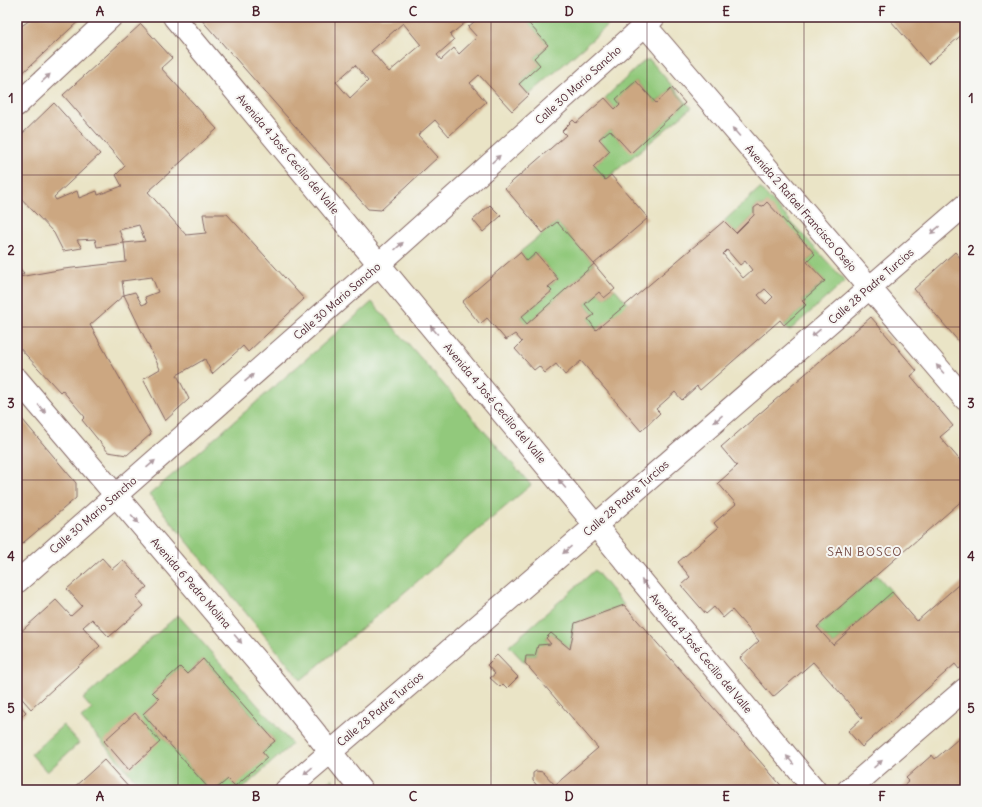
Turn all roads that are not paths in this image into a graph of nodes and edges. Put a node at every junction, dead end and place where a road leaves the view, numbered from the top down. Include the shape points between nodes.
1 (111, 17) edge
2 (174, 17) edge
3 (645, 20) edge
4 (17, 105) edge
5 (965, 205) edge
6 (379, 264) junction
7 (869, 287) junction
8 (17, 379) edge
9 (965, 398) edge
10 (115, 495) junction
11 (596, 525) junction
12 (17, 582) edge
13 (965, 689) edge
14 (330, 753) junction
15 (286, 790) edge
16 (361, 790) edge
17 (815, 790) edge
18 (848, 790) edge

4 -> 1 street
2 - 6 street, Avenida 4 José Cecilio del Valle
6 -> 3 street, Calle 30 Mario Sancho
7 -> 3 street, Avenida 2 Rafael Francisco Osejo
5 -> 7 street, Calle 28 Padre Turcios
10 -> 6 street, Calle 30 Mario Sancho
11 -> 6 street, Avenida 4 José Cecilio del Valle
9 -> 7 street, Avenida 2 Rafael Francisco Osejo
7 -> 11 street, Calle 28 Padre Turcios
8 -> 10 street, Avenida 6 Pedro Molina
10 - 12 street, Calle 30 Mario Sancho
10 -> 14 street, Avenida 6 Pedro Molina via 277,685
11 -> 14 street, Calle 28 Padre Turcios
17 -> 11 street, Avenida 4 José Cecilio del Valle
18 -> 13 street
14 -> 15 street, Calle 28 Padre Turcios
14 - 16 street, Avenida 6 Pedro Molina

